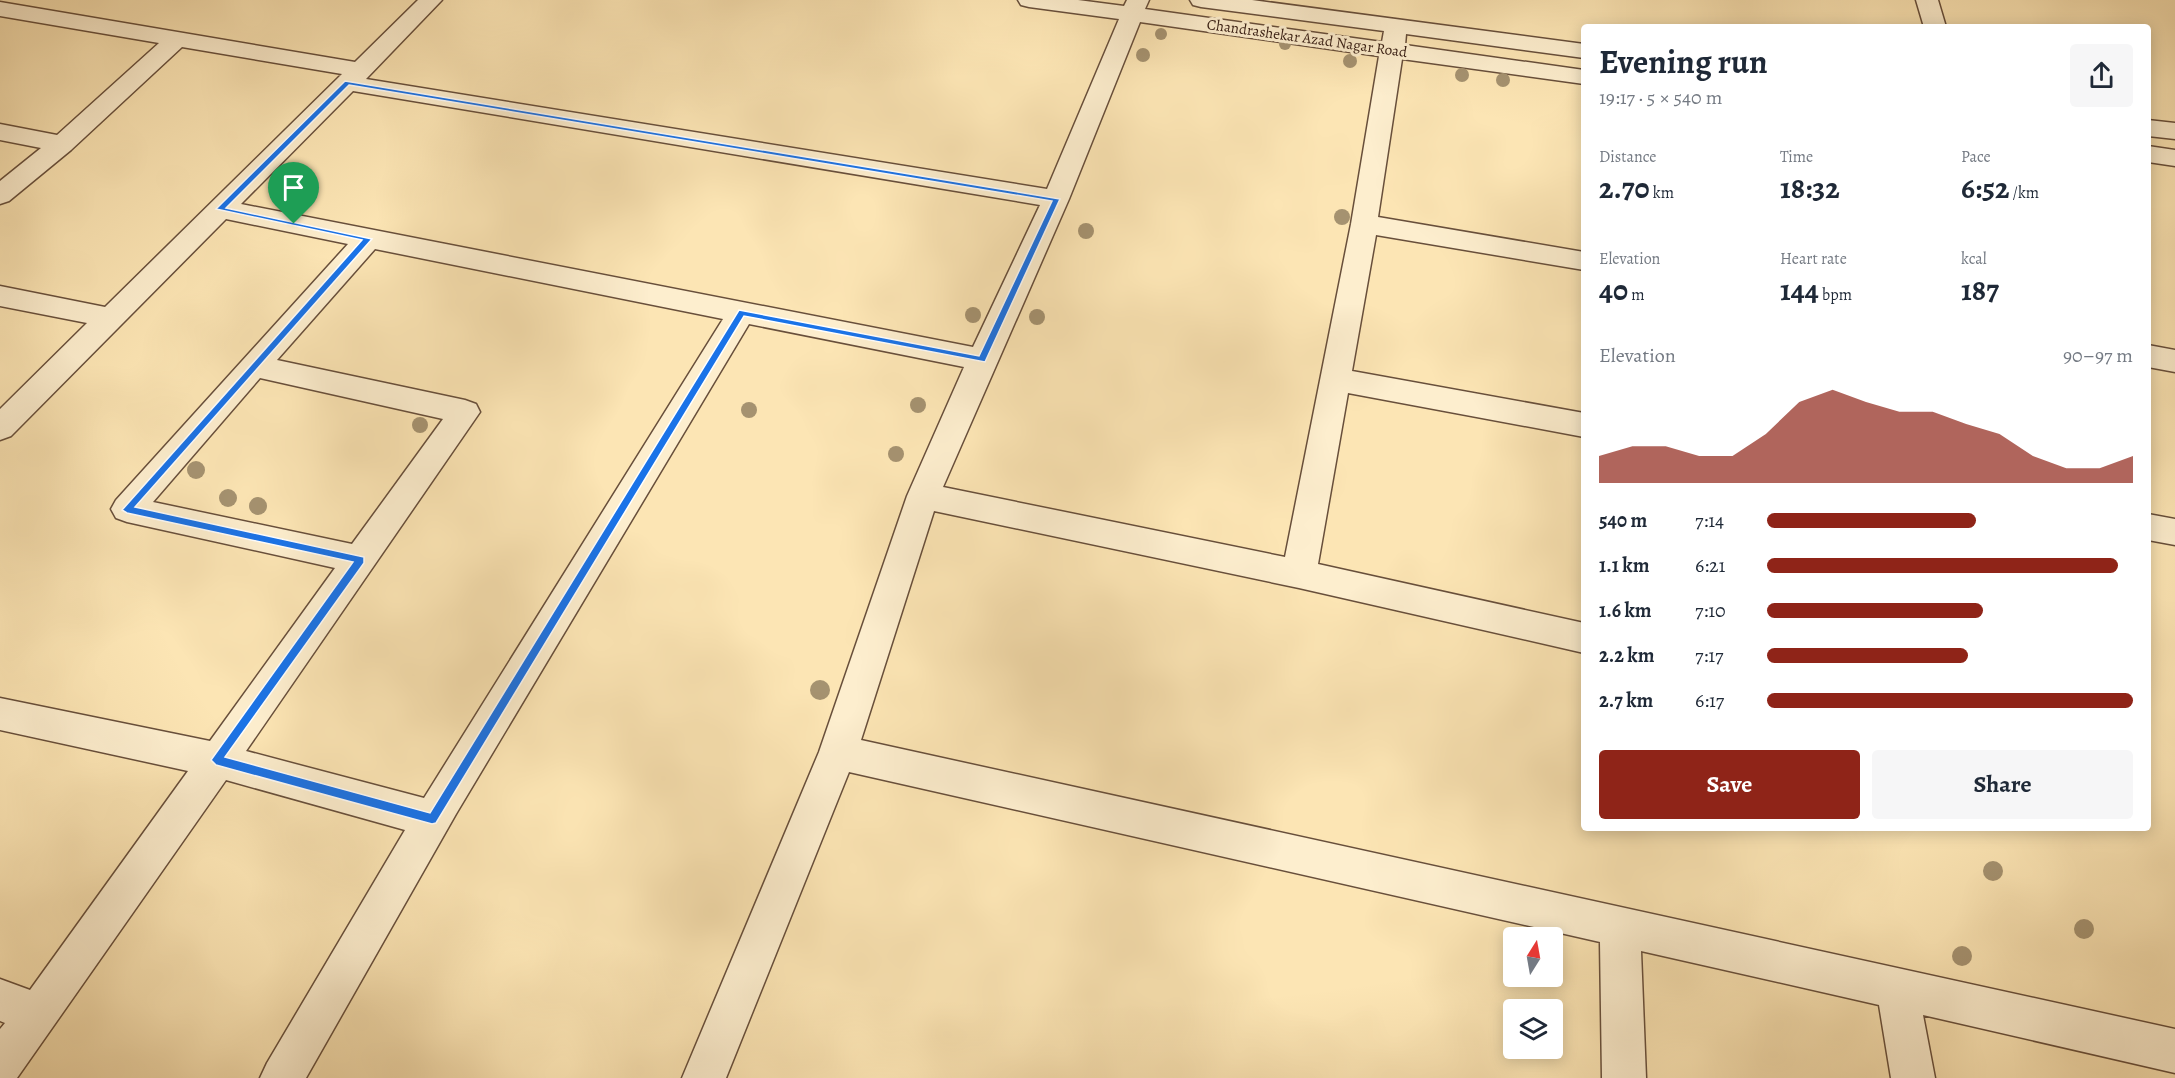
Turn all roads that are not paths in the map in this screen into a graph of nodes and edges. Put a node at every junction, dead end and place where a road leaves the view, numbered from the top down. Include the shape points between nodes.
1 (431, 0) edge
2 (1029, 0) edge
3 (1202, 0) edge
4 (1926, 0) edge
5 (1135, 7) edge
6 (0, 9) edge
7 (1934, 24) edge
8 (1393, 38) junction
9 (177, 39) junction
10 (1581, 51) edge
11 (1581, 76) edge
12 (354, 77) junction
13 (2151, 128) edge
14 (2175, 131) edge
15 (0, 132) edge
16 (62, 144) junction
17 (2151, 154) edge
18 (2175, 158) edge
19 (0, 195) edge
20 (1056, 199) junction
21 (220, 209) junction
22 (1364, 224) junction
23 (368, 239) junction
24 (1581, 260) edge
25 (0, 296) edge
26 (742, 312) junction
27 (111, 318) junction
28 (2151, 357) edge
29 (982, 360) junction
30 (2175, 361) edge
31 (254, 366) junction
32 (1335, 379) junction
33 (1581, 423) edge
34 (0, 428) edge
35 (923, 496) junction
36 (2151, 528) edge
37 (2175, 532) edge
38 (360, 560) junction
39 (1299, 574) junction
40 (1581, 637) edge
41 (0, 714) edge
42 (838, 752) junction
43 (216, 760) junction
44 (432, 819) junction
45 (1620, 927) junction
46 (1897, 988) junction
47 (19, 1007) edge
48 (2175, 1051) edge
49 (0, 1065) edge
50 (282, 1078) edge
51 (704, 1078) edge
52 (1624, 1078) edge
53 (1914, 1078) edge

1 - 12 street
2 - 5 street, Chandrashekar Azad Nagar Road
3 - 8 street, Chandrashekar Azad Nagar Road
4 - 7 street
5 - 8 street, Chandrashekar Azad Nagar Road
5 - 20 street
6 - 9 street
8 - 10 street, Chandrashekar Azad Nagar Road
8 - 11 street, Chandrashekar Azad Nagar Road
8 - 22 street
9 - 12 street
9 - 16 street
12 - 20 street
12 - 21 street
13 - 14 street
15 - 16 street
16 - 19 street
17 - 18 street
20 - 29 street
21 - 23 street
21 - 27 street
22 - 24 street
22 - 32 street
23 - 26 street
23 - 31 street
25 - 27 street
26 - 29 street
26 - 44 street
27 - 34 street
28 - 30 street
29 - 35 street
31 - 38 street via 465,412
31 - 38 street via 127,510
32 - 33 street
32 - 39 street
35 - 39 street
35 - 42 street
36 - 37 street
38 - 43 street
39 - 40 street
41 - 43 street
42 - 45 street
42 - 51 street
43 - 44 street
43 - 47 street
44 - 50 street
45 - 46 street
45 - 52 street
46 - 48 street
46 - 53 street
47 - 49 street

